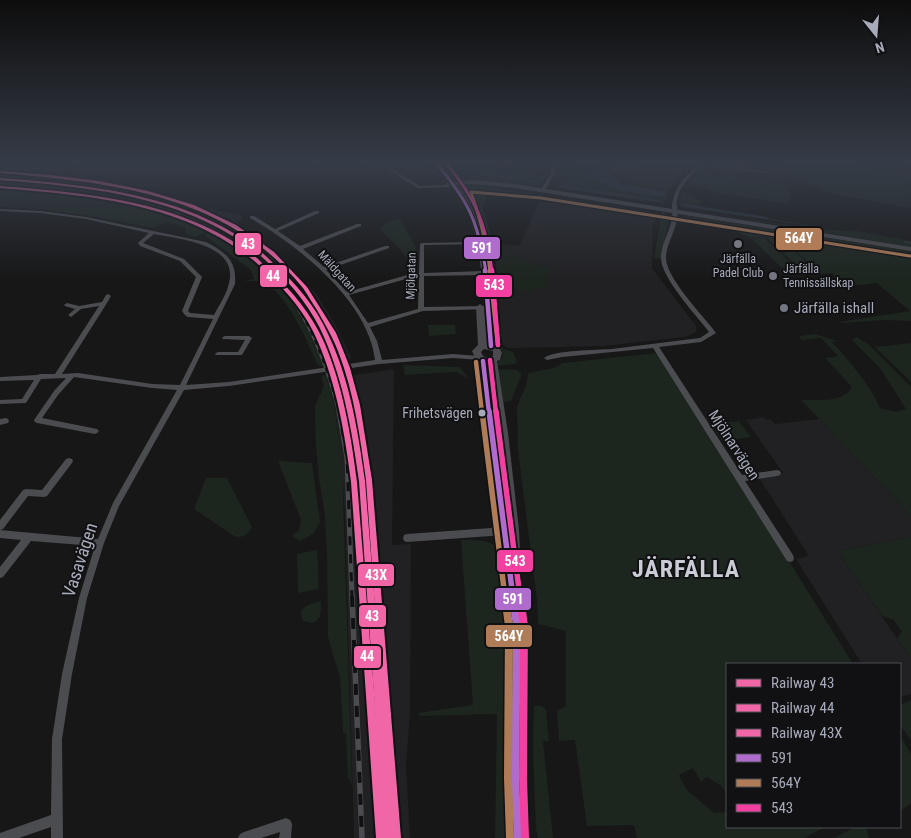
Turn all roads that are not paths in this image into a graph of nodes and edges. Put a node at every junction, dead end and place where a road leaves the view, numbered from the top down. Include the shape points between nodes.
1 (461, 202) edge
2 (465, 202) edge
3 (612, 202) edge
4 (675, 202) edge
5 (0, 210) edge
6 (317, 212) dead end
7 (675, 212) junction
8 (252, 217) dead end
9 (359, 225) dead end
10 (276, 230) junction
11 (152, 232) junction
12 (477, 243) junction
13 (387, 247) dead end
14 (300, 248) junction
15 (911, 249) edge
16 (324, 269) junction
17 (481, 273) junction
18 (421, 274) junction
19 (346, 294) junction
20 (108, 296) dead end
21 (104, 303) junction
22 (68, 305) dead end
23 (79, 308) junction
24 (484, 308) junction
25 (421, 309) junction
26 (71, 315) dead end
27 (216, 317) junction
28 (366, 326) junction
29 (225, 338) dead end
30 (655, 346) junction
31 (218, 354) dead end
32 (484, 354) junction
33 (547, 358) dead end
34 (379, 362) junction
35 (58, 375) junction
36 (73, 375) junction
37 (40, 376) junction
38 (0, 379) edge
39 (182, 388) junction
40 (0, 402) edge
41 (96, 431) dead end
42 (68, 461) dead end
43 (777, 472) dead end
44 (739, 479) junction
45 (0, 526) edge
46 (508, 531) junction
47 (0, 534) edge
48 (29, 536) junction
49 (406, 538) dead end
50 (100, 542) junction
51 (790, 558) dead end
52 (0, 574) edge
53 (57, 819) junction
54 (2, 838) edge
55 (57, 838) edge
56 (244, 838) edge
57 (285, 838) edge
58 (518, 838) edge

1 - 12 street
2 - 12 street via 472,216
3 - 7 street
4 - 7 street
5 - 11 street, Vasavägen via 86,218
6 - 10 street
7 - 15 street
7 - 30 street via 663,264 672,281 713,333 701,340
8 - 10 street, Mäldgatan
9 - 14 street
10 - 14 street, Mäldgatan
11 - 27 street, Vasavägen via 204,243 221,252 233,274 232,284
11 - 27 street via 142,240 142,245 182,260 199,277 185,311 188,315
12 - 17 street
12 - 18 street, Mjölgatan via 422,244
13 - 16 street
14 - 16 street, Mäldgatan
16 - 19 street, Mäldgatan
17 - 18 street
17 - 24 street
18 - 19 street
18 - 25 street, Mjölgatan
19 - 28 street, Mäldgatan
20 - 21 street
21 - 23 street
21 - 35 street
22 - 23 street
23 - 26 street
24 - 25 street
24 - 32 street
25 - 28 street
27 - 39 street, Vasavägen
28 - 34 street, Mäldgatan via 377,348
29 - 31 street via 249,338 240,354
30 - 33 street
30 - 44 street, Mjölnarvägen
32 - 34 street
32 - 46 street
34 - 39 street
35 - 36 street
35 - 37 street
36 - 39 street
36 - 41 street via 37,420
37 - 38 street
37 - 40 street via 24,401
39 - 50 street, Vasavägen via 116,505
42 - 45 street via 44,494 26,492
43 - 44 street
44 - 51 street, Mjölnarvägen
46 - 49 street
46 - 58 street via 517,626
47 - 48 street
48 - 50 street
48 - 52 street
50 - 53 street, Vasavägen via 83,598 65,682 57,739
53 - 54 street
53 - 55 street, Vasavägen
56 - 57 street via 286,824

